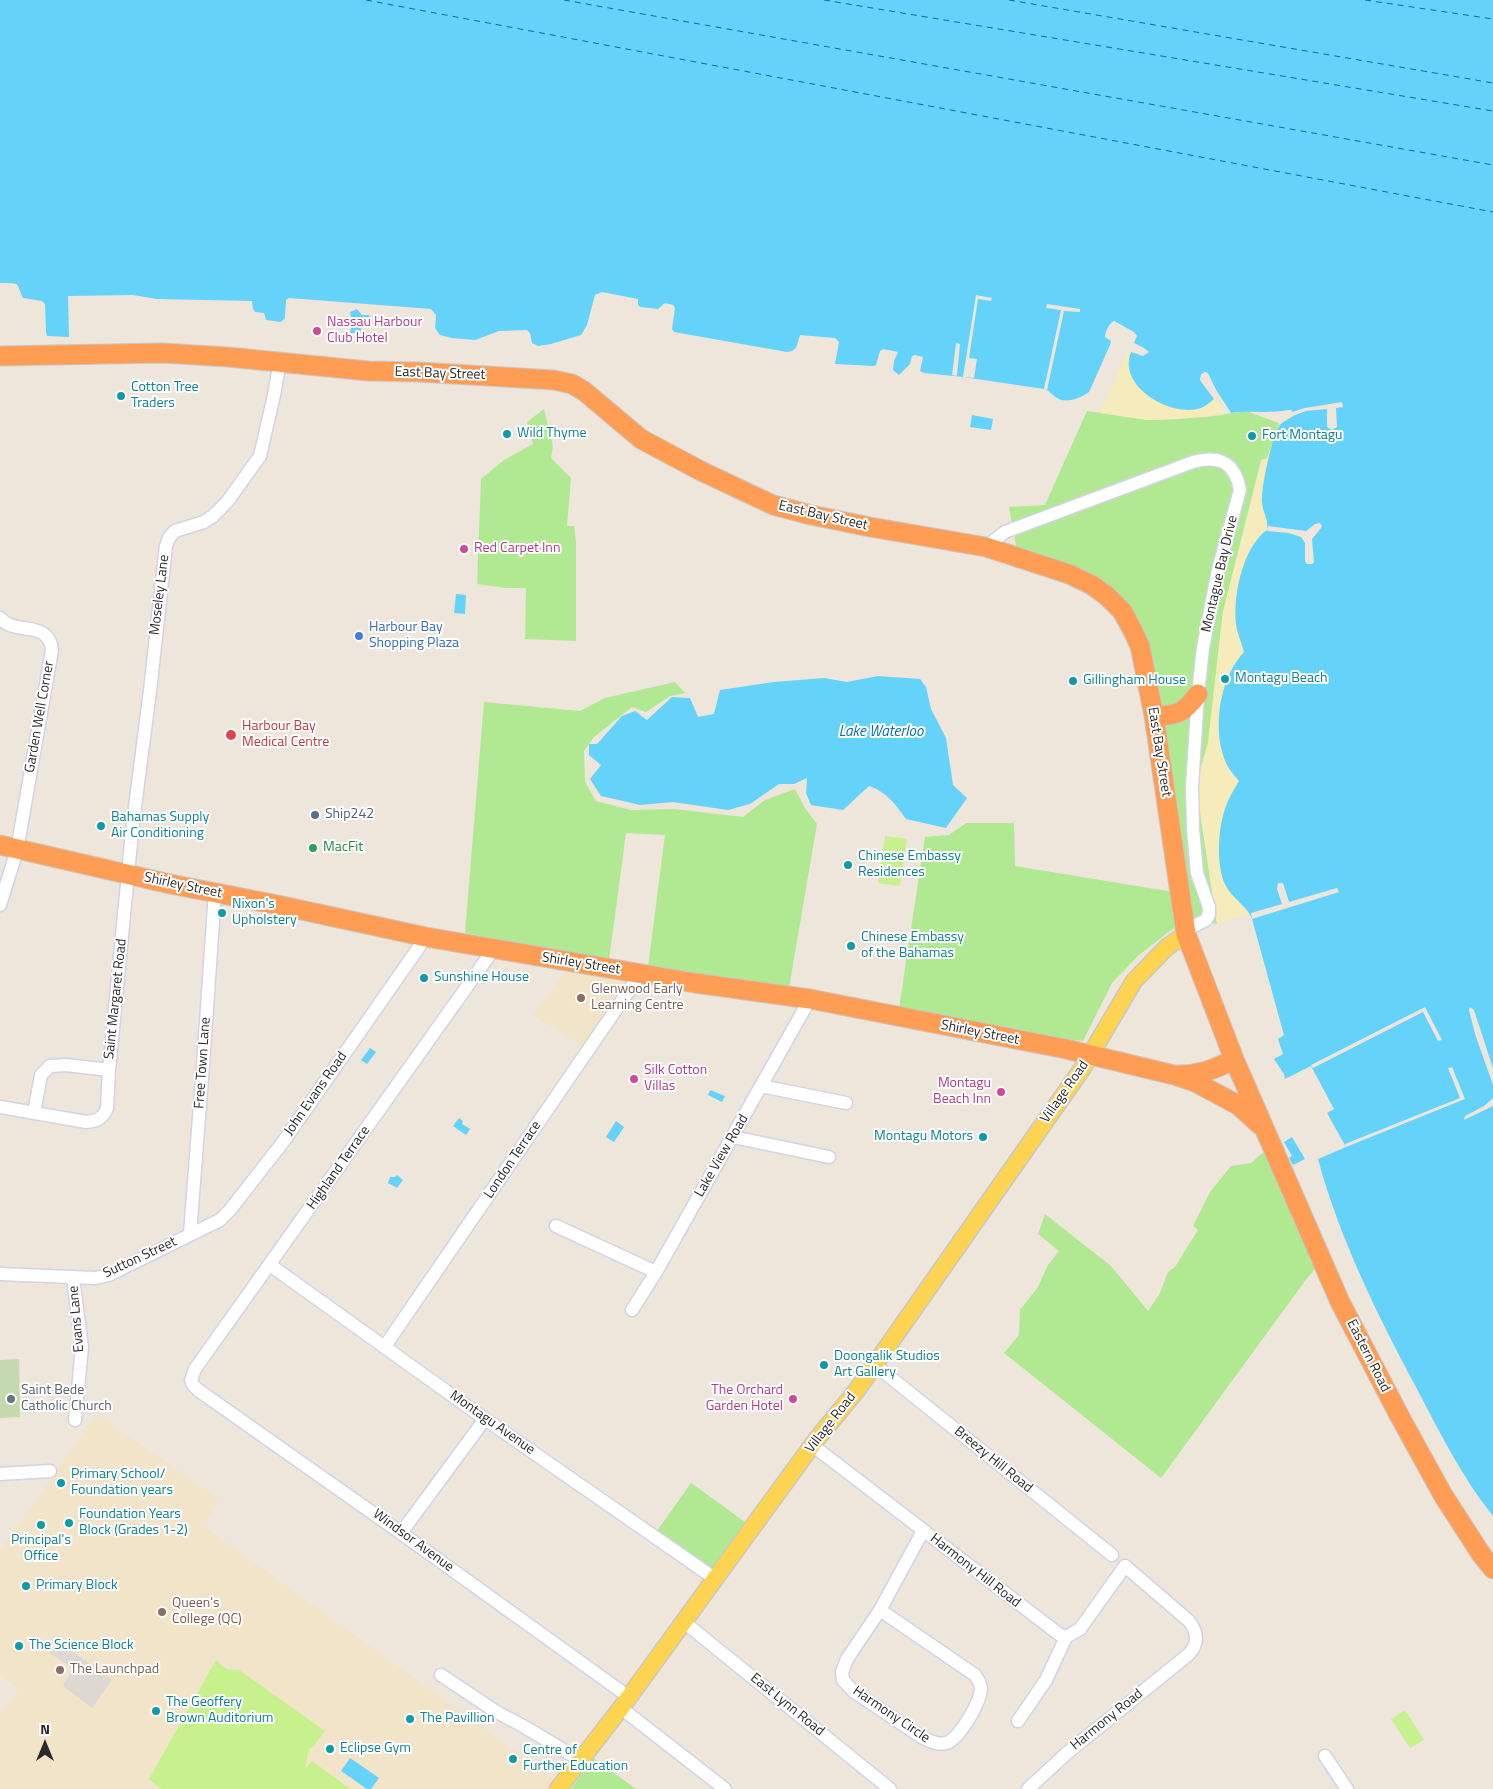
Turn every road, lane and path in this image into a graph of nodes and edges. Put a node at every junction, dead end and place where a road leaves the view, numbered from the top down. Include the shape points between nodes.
1 (0, 356) edge
2 (280, 361) junction
3 (986, 547) junction
4 (0, 618) edge
5 (1198, 694) junction
6 (1154, 716) junction
7 (9, 848) edge
8 (129, 874) junction
9 (214, 892) junction
10 (0, 906) edge
11 (1186, 934) junction
12 (426, 937) junction
13 (493, 950) junction
14 (641, 973) junction
15 (810, 1000) junction
16 (1090, 1056) junction
17 (1234, 1059) junction
18 (108, 1070) junction
19 (1174, 1075) junction
20 (761, 1086) junction
21 (846, 1103) dead end
22 (0, 1107) edge
23 (34, 1113) junction
24 (1266, 1130) junction
25 (733, 1137) junction
26 (829, 1157) dead end
27 (556, 1226) dead end
28 (190, 1234) junction
29 (270, 1265) junction
30 (656, 1272) junction
31 (0, 1274) edge
32 (73, 1278) junction
33 (632, 1310) dead end
34 (385, 1346) junction
35 (875, 1365) junction
36 (195, 1387) joint
37 (485, 1418) junction
38 (75, 1420) dead end
39 (812, 1445) junction
40 (50, 1471) dead end
41 (0, 1474) edge
42 (923, 1531) junction
43 (401, 1533) junction
44 (1112, 1555) dead end
45 (1493, 1569) edge
46 (714, 1578) junction
47 (880, 1610) junction
48 (684, 1622) junction
49 (1066, 1636) junction
50 (440, 1675) dead end
51 (625, 1702) junction
52 (1018, 1721) dead end
53 (1325, 1756) dead end
54 (580, 1760) junction
55 (558, 1789) edge
56 (725, 1789) edge
57 (890, 1789) edge
58 (1028, 1789) edge
59 (1347, 1789) edge

1 - 2 highway, East Bay Street via 164,354
2 - 3 highway, East Bay Street via 368,371 532,378 572,384 641,439 773,505 870,527
2 - 8 street, Moseley Lane via 260,456 213,516 176,532 166,546
3 - 5 street, Montague Bay Drive via 1005,532 1179,466 1206,459 1220,460 1238,478 1240,490 1216,580
3 - 6 highway, East Bay Street via 1069,574 1092,585 1122,611 1140,646
4 - 7 street, Garden Well Corner via 5,624 46,634 52,650
5 - 6 highway via 1187,709
5 - 11 street, Montague Bay Drive via 1192,787 1193,829 1197,873 1209,914 1206,920
6 - 11 highway, East Bay Street
7 - 8 highway, Shirley Street
7 - 10 street
8 - 9 highway, Shirley Street
8 - 18 street, Saint Margaret Road
9 - 12 highway, Shirley Street
9 - 28 street, Free Town Lane
11 - 16 main road, Village Road via 1167,947 1134,980
11 - 17 highway, East Bay Street
12 - 13 highway, Shirley Street
12 - 28 street, John Evans Road via 288,1134 230,1210 220,1220
13 - 14 highway, Shirley Street
13 - 29 street, Highland Terrace
14 - 15 highway, Shirley Street
14 - 34 street, London Terrace
15 - 16 highway, Shirley Street
15 - 20 street, Lake View Road
16 - 19 highway, Shirley Street
16 - 35 main road, Village Road
17 - 19 highway via 1206,1072
17 - 24 highway, East Bay Street
18 - 23 street via 66,1064 50,1066 41,1075
18 - 23 street, Saint Margaret Road via 107,1108 97,1120 86,1122
19 - 24 highway, Shirley Street via 1238,1105
20 - 21 street
20 - 25 street, Lake View Road
22 - 23 street
24 - 45 highway, Eastern Road via 1340,1302 1443,1495
25 - 26 street
25 - 30 street, Lake View Road
27 - 30 street
28 - 32 street, Sutton Street via 109,1275
29 - 34 street, Montagu Avenue
29 - 36 street, Highland Terrace via 193,1372 191,1380
30 - 33 street, Lake View Road
31 - 32 street, Sutton Street
32 - 38 street, Evans Lane via 82,1347
34 - 37 street, Montagu Avenue
35 - 39 main road, Village Road
35 - 44 street, Breezy Hill Road
36 - 43 street, Windsor Avenue
37 - 43 street
37 - 46 street, Montagu Avenue
39 - 42 street, Harmony Hill Road
39 - 46 main road, Village Road
40 - 41 street
42 - 47 street, Harmony Circle
42 - 49 street, Harmony Hill Road via 1060,1636
43 - 51 street, Windsor Avenue
46 - 48 main road, Village Road
47 - 47 street, Harmony Circle via 975,1675 980,1684 979,1701 958,1734 948,1742 936,1744 923,1738 853,1691 843,1680 847,1659
48 - 51 main road, Village Road
48 - 57 street, East Lynn Road
49 - 52 street via 1046,1680
49 - 58 street, Harmony Road via 1080,1629 1125,1566 1189,1621 1196,1639 1189,1654 1067,1752
50 - 54 street
51 - 54 main road, Village Road
51 - 56 street, Windsor Avenue
53 - 59 street
54 - 55 main road, Village Road

